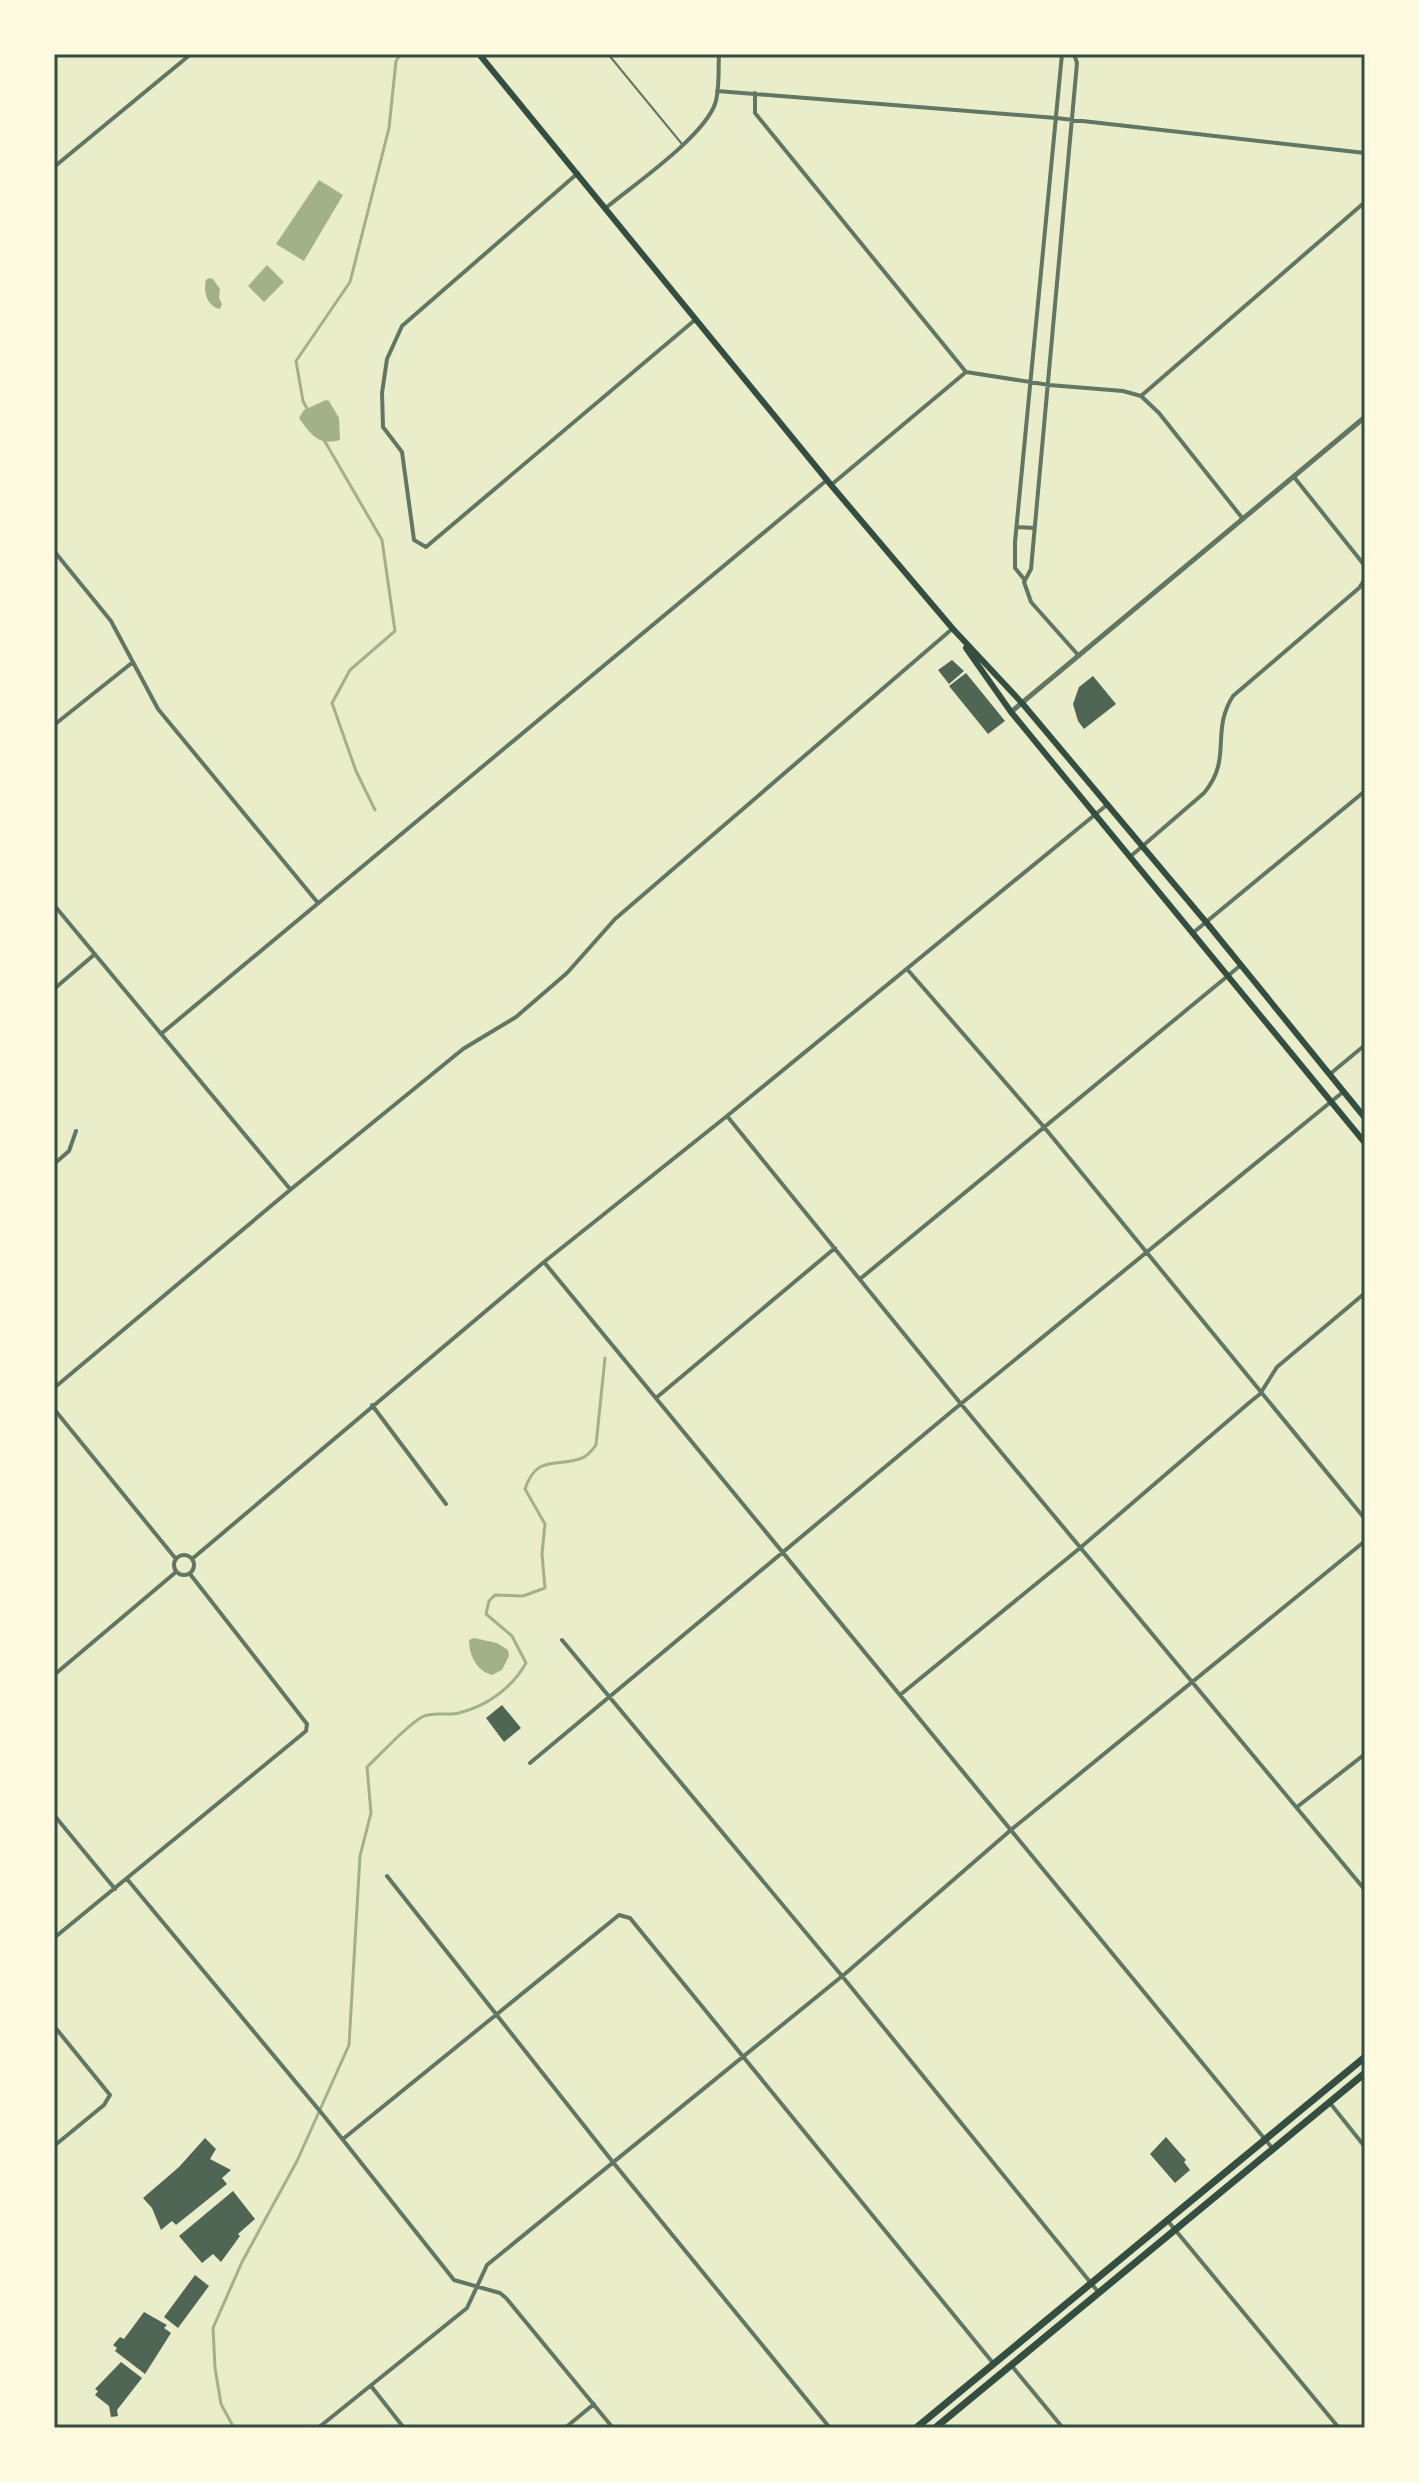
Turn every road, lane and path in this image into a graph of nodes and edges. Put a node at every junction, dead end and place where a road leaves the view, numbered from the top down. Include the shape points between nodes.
1 (191, 54) edge
2 (479, 54) edge
3 (608, 54) edge
4 (719, 54) edge
5 (1062, 54) edge
6 (1074, 54) edge
7 (717, 91) junction
8 (755, 93) junction
9 (1056, 118) junction
10 (1073, 120) junction
11 (682, 144) junction
12 (1365, 153) edge
13 (54, 167) edge
14 (578, 173) junction
15 (1365, 202) edge
16 (607, 207) junction
17 (696, 319) junction
18 (966, 372) junction
19 (1031, 383) junction
20 (1049, 385) junction
21 (1141, 396) junction
22 (1365, 417) edge
23 (1294, 477) junction
24 (829, 483) junction
25 (1243, 519) junction
26 (1017, 527) junction
27 (1034, 528) junction
28 (54, 551) edge
29 (1364, 565) edge
30 (1024, 579) junction
31 (1365, 579) edge
32 (1365, 586) edge
33 (1359, 588) junction
34 (953, 629) junction
35 (1079, 656) junction
36 (133, 662) junction
37 (1022, 703) junction
38 (1011, 712) junction
39 (54, 725) edge
40 (1365, 791) edge
41 (1108, 804) junction
42 (1096, 814) junction
43 (1143, 846) junction
44 (1131, 856) junction
45 (318, 903) junction
46 (54, 905) edge
47 (1206, 922) junction
48 (1194, 932) junction
49 (95, 954) junction
50 (1241, 965) junction
51 (907, 969) junction
52 (1228, 975) junction
53 (54, 989) edge
54 (161, 1034) junction
55 (1365, 1045) edge
56 (1330, 1074) junction
57 (1343, 1092) junction
58 (1331, 1102) junction
59 (727, 1116) junction
60 (1365, 1118) edge
61 (1044, 1127) junction
62 (76, 1131) dead end
63 (1365, 1143) edge
64 (54, 1164) edge
65 (290, 1190) junction
66 (835, 1248) junction
67 (1146, 1252) junction
68 (544, 1262) junction
69 (860, 1279) junction
70 (1365, 1293) edge
71 (54, 1391) edge
72 (1260, 1394) junction
73 (655, 1398) junction
74 (54, 1402) edge
75 (961, 1404) junction
76 (372, 1405) junction
77 (54, 1409) edge
78 (446, 1504) dead end
79 (1365, 1519) edge
80 (1365, 1541) edge
81 (1080, 1548) junction
82 (783, 1553) junction
83 (176, 1559) junction
84 (192, 1559) junction
85 (176, 1572) junction
86 (190, 1574) junction
87 (562, 1640) dead end
88 (54, 1675) edge
89 (1193, 1684) junction
90 (900, 1695) junction
91 (610, 1698) junction
92 (1365, 1754) edge
93 (530, 1763) dead end
94 (1297, 1807) junction
95 (54, 1815) edge
96 (1012, 1829) junction
97 (387, 1876) dead end
98 (127, 1879) junction
99 (115, 1889) junction
100 (1365, 1890) edge
101 (54, 1938) edge
102 (842, 1976) junction
103 (495, 2015) junction
104 (54, 2026) edge
105 (743, 2056) junction
106 (1365, 2057) edge
107 (1365, 2073) edge
108 (1330, 2103) junction
109 (343, 2139) junction
110 (1265, 2139) junction
111 (54, 2146) edge
112 (1365, 2147) edge
113 (1273, 2149) junction
114 (612, 2161) junction
115 (1167, 2220) junction
116 (1176, 2230) junction
117 (1091, 2283) junction
118 (474, 2287) junction
119 (1099, 2293) junction
120 (994, 2364) junction
121 (1011, 2365) junction
122 (370, 2386) junction
123 (594, 2404) junction
124 (318, 2428) edge
125 (404, 2428) edge
126 (565, 2428) edge
127 (613, 2428) edge
128 (830, 2428) edge
129 (916, 2428) edge
130 (935, 2428) edge
131 (1063, 2428) edge
132 (1339, 2428) edge

1 - 13 street
2 - 14 main road
3 - 11 lane
4 - 7 street
5 - 9 street
6 - 10 street
7 - 8 street
7 - 11 street via 704,121
8 - 9 street
8 - 18 street via 755,113
9 - 10 street
9 - 19 street
10 - 12 street
10 - 20 street
11 - 16 street
14 - 16 main road
14 - 17 street via 402,326 387,359 383,427 402,452 414,540 426,547
15 - 21 street
16 - 17 main road
17 - 24 main road
18 - 19 street
18 - 24 street
19 - 20 street
19 - 26 street
20 - 21 street
20 - 27 street
21 - 25 street
22 - 23 street
23 - 25 street
23 - 29 street
24 - 34 main road
24 - 45 street
25 - 35 street
26 - 27 street
26 - 30 street via 1015,568
27 - 30 street via 1031,569
28 - 36 street via 111,621
29 - 31 street
30 - 35 street via 1031,602
31 - 33 street
32 - 33 street
33 - 43 street via 1233,696 1221,719 1221,760 1214,780
34 - 37 main road
34 - 38 main road
34 - 65 street via 615,919 567,973 516,1017 463,1049
35 - 37 street
36 - 39 street
36 - 45 street via 158,709
37 - 38 street
37 - 41 main road
38 - 42 main road
40 - 47 street
41 - 42 street
41 - 43 main road
42 - 44 main road
42 - 51 street
43 - 44 street
43 - 47 main road
44 - 48 main road
45 - 54 street
46 - 49 street
47 - 48 street
47 - 50 main road
48 - 52 main road
49 - 53 street
49 - 54 street
50 - 52 street
50 - 56 main road
51 - 59 street
51 - 61 street
52 - 58 main road
52 - 61 street
54 - 65 street
55 - 56 street
56 - 57 main road
57 - 58 street
57 - 60 main road
58 - 63 main road
58 - 67 street
59 - 66 street
59 - 68 street
61 - 67 street
61 - 69 street
62 - 64 street via 69,1151
65 - 71 street
66 - 69 street
66 - 73 street
67 - 72 street
67 - 75 street
68 - 73 street
68 - 76 street
69 - 75 street
70 - 72 street via 1277,1367
71 - 74 street
72 - 79 street
72 - 81 street
73 - 82 street
75 - 81 street
75 - 82 street
76 - 78 street
76 - 84 street
77 - 83 street
80 - 89 street
81 - 89 street
81 - 90 street
82 - 90 street
82 - 91 street
83 - 84 street
83 - 85 street
84 - 86 street
85 - 86 street
85 - 88 street
86 - 98 street via 307,1724 306,1731
87 - 91 street
89 - 94 street
89 - 96 street
90 - 96 street
91 - 93 street
91 - 102 street
92 - 94 street
94 - 100 street
95 - 99 street
96 - 102 street
96 - 110 street
97 - 103 street
98 - 99 street
98 - 109 street
99 - 101 street
102 - 105 street
102 - 117 street
103 - 105 street via 619,1915 630,1918
103 - 109 street
103 - 114 street
104 - 111 street via 110,2095
105 - 114 street
105 - 120 street
106 - 110 highway
107 - 108 highway
108 - 112 street
108 - 113 highway
109 - 118 street via 454,2280
110 - 113 street
110 - 115 highway
113 - 116 highway
114 - 118 street via 487,2265
114 - 128 street
115 - 116 street
115 - 117 highway
116 - 119 highway
116 - 132 street
117 - 119 street
117 - 120 highway
118 - 122 street via 467,2308
118 - 123 street via 506,2298
119 - 121 highway
120 - 129 highway
121 - 130 highway
121 - 131 street
122 - 124 street
122 - 125 street
123 - 126 street
123 - 127 street

